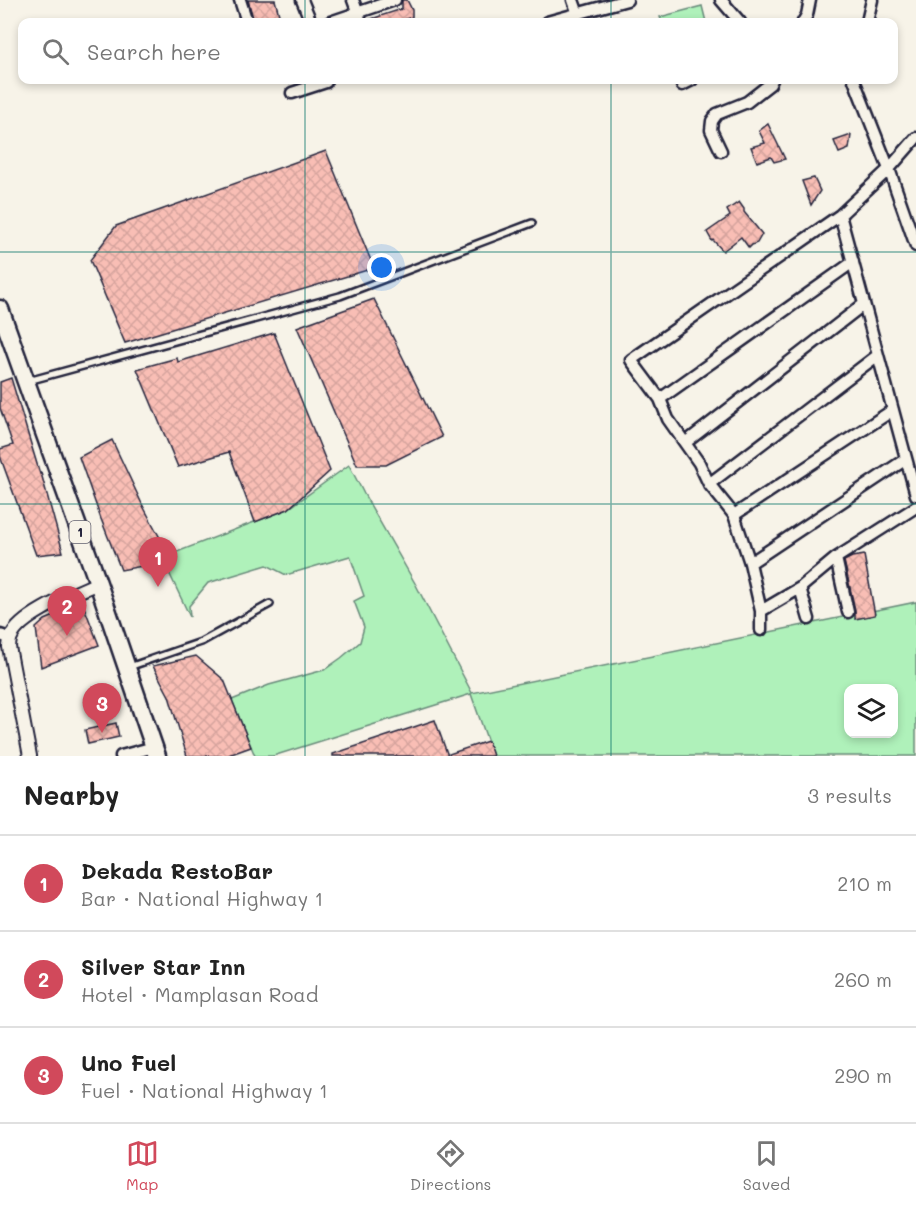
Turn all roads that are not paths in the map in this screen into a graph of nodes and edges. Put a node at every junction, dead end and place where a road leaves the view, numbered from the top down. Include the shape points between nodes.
1 (240, 0) edge
2 (302, 0) edge
3 (353, 0) edge
4 (395, 0) edge
5 (573, 0) edge
6 (721, 0) edge
7 (810, 0) edge
8 (872, 0) edge
9 (622, 1) edge
10 (578, 14) junction
11 (359, 17) edge
12 (246, 18) edge
13 (309, 18) edge
14 (562, 18) edge
15 (737, 18) edge
16 (805, 18) edge
17 (868, 18) edge
18 (320, 84) edge
19 (770, 84) edge
20 (856, 84) edge
21 (292, 93) dead end
22 (916, 138) edge
23 (721, 151) dead end
24 (889, 169) junction
25 (840, 215) junction
26 (532, 223) dead end
27 (916, 246) edge
28 (853, 262) junction
29 (864, 304) junction
30 (0, 309) edge
31 (878, 355) junction
32 (26, 382) junction
33 (660, 399) junction
34 (893, 410) junction
35 (685, 443) junction
36 (906, 459) junction
37 (709, 484) junction
38 (916, 495) edge
39 (916, 507) edge
40 (734, 515) junction
41 (836, 558) junction
42 (750, 563) junction
43 (98, 583) junction
44 (800, 588) junction
45 (270, 604) dead end
46 (761, 611) junction
47 (848, 612) dead end
48 (809, 619) dead end
49 (761, 630) dead end
50 (5, 642) edge
51 (127, 667) junction
52 (155, 752) edge
53 (30, 756) edge
54 (121, 756) edge

1 - 12 street
2 - 13 street
3 - 11 street
4 - 11 street
5 - 10 street
6 - 15 street
7 - 16 street
8 - 17 street
9 - 10 street
10 - 14 street
18 - 21 street
19 - 23 street via 747,102 717,114 711,130
20 - 24 street
22 - 24 street
24 - 25 street
24 - 27 street
25 - 28 street
25 - 33 street via 631,360
26 - 32 lane via 340,296
28 - 29 street
28 - 33 street
29 - 31 street
29 - 35 street
30 - 32 highway, 1
31 - 34 street
31 - 37 street
32 - 43 highway, 1
33 - 35 street
34 - 36 street
34 - 40 street
35 - 37 street
36 - 38 street
36 - 42 street
37 - 40 street
39 - 41 street
40 - 42 street
41 - 44 street
41 - 47 street
42 - 46 street
43 - 50 street via 45,607
43 - 51 highway, 1
44 - 46 street
44 - 48 street
45 - 51 lane via 201,642
46 - 49 street
50 - 53 street
51 - 52 highway, 1
52 - 54 street

